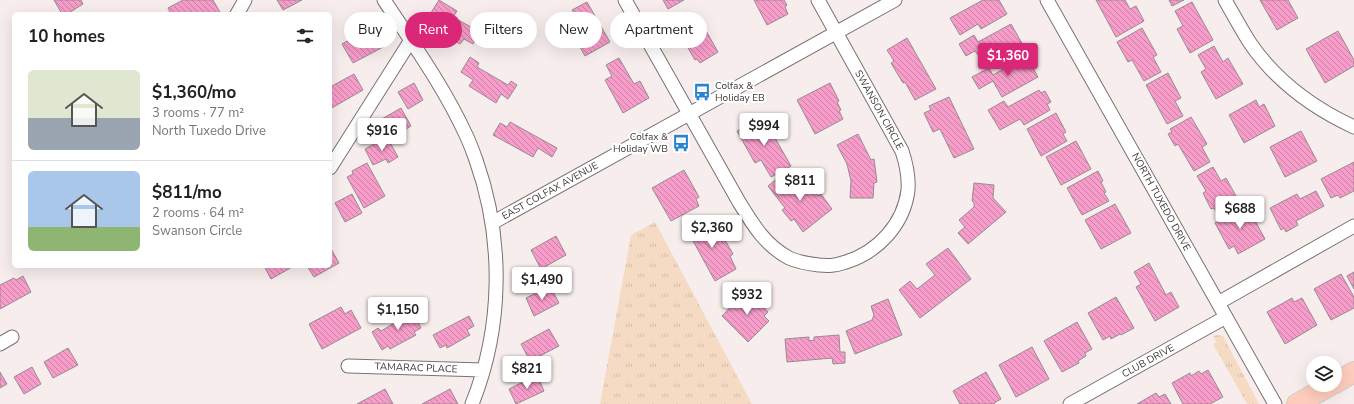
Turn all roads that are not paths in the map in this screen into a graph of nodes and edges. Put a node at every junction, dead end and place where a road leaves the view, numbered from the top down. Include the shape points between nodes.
1 (245, 0) edge
2 (384, 0) edge
3 (625, 0) edge
4 (818, 0) edge
5 (895, 0) edge
6 (1047, 0) edge
7 (1225, 0) edge
8 (238, 12) edge
9 (405, 31) edge
10 (837, 33) junction
11 (406, 48) edge
12 (416, 48) edge
13 (689, 113) junction
14 (1354, 127) edge
15 (332, 165) edge
16 (492, 223) junction
17 (1354, 226) edge
18 (1218, 303) junction
19 (1226, 317) junction
20 (12, 337) dead end
21 (0, 344) edge
22 (348, 366) dead end
23 (483, 370) junction
24 (1354, 372) edge
25 (1342, 379) edge
26 (1318, 392) edge
27 (472, 404) edge
28 (1070, 404) edge
29 (1275, 404) edge
30 (1297, 404) edge

1 - 8 street
2 - 9 street
3 - 13 street, SWANSON CIRCLE
4 - 10 street, SWANSON CIRCLE
5 - 10 street, EAST COLFAX AVENUE
6 - 18 street, NORTH TUXEDO DRIVE
7 - 14 street via 1250,43 1285,84 1313,105
10 - 13 street, EAST COLFAX AVENUE
10 - 13 street, SWANSON CIRCLE via 902,151 907,170 908,190 901,213 890,234 875,248 855,259 835,266 811,264 790,258 769,244 756,230
11 - 15 street
12 - 16 street via 467,136 488,198
13 - 16 street, EAST COLFAX AVENUE
16 - 23 street, EAST COLFAX AVENUE via 497,268 496,308
17 - 18 street
18 - 19 street, NORTH TUXEDO DRIVE
19 - 28 street, CLUB DRIVE
19 - 29 street, NORTH TUXEDO DRIVE
20 - 21 street
22 - 23 street, TAMARAC PLACE
23 - 27 street, EAST COLFAX AVENUE
24 - 25 main road
26 - 30 main road

